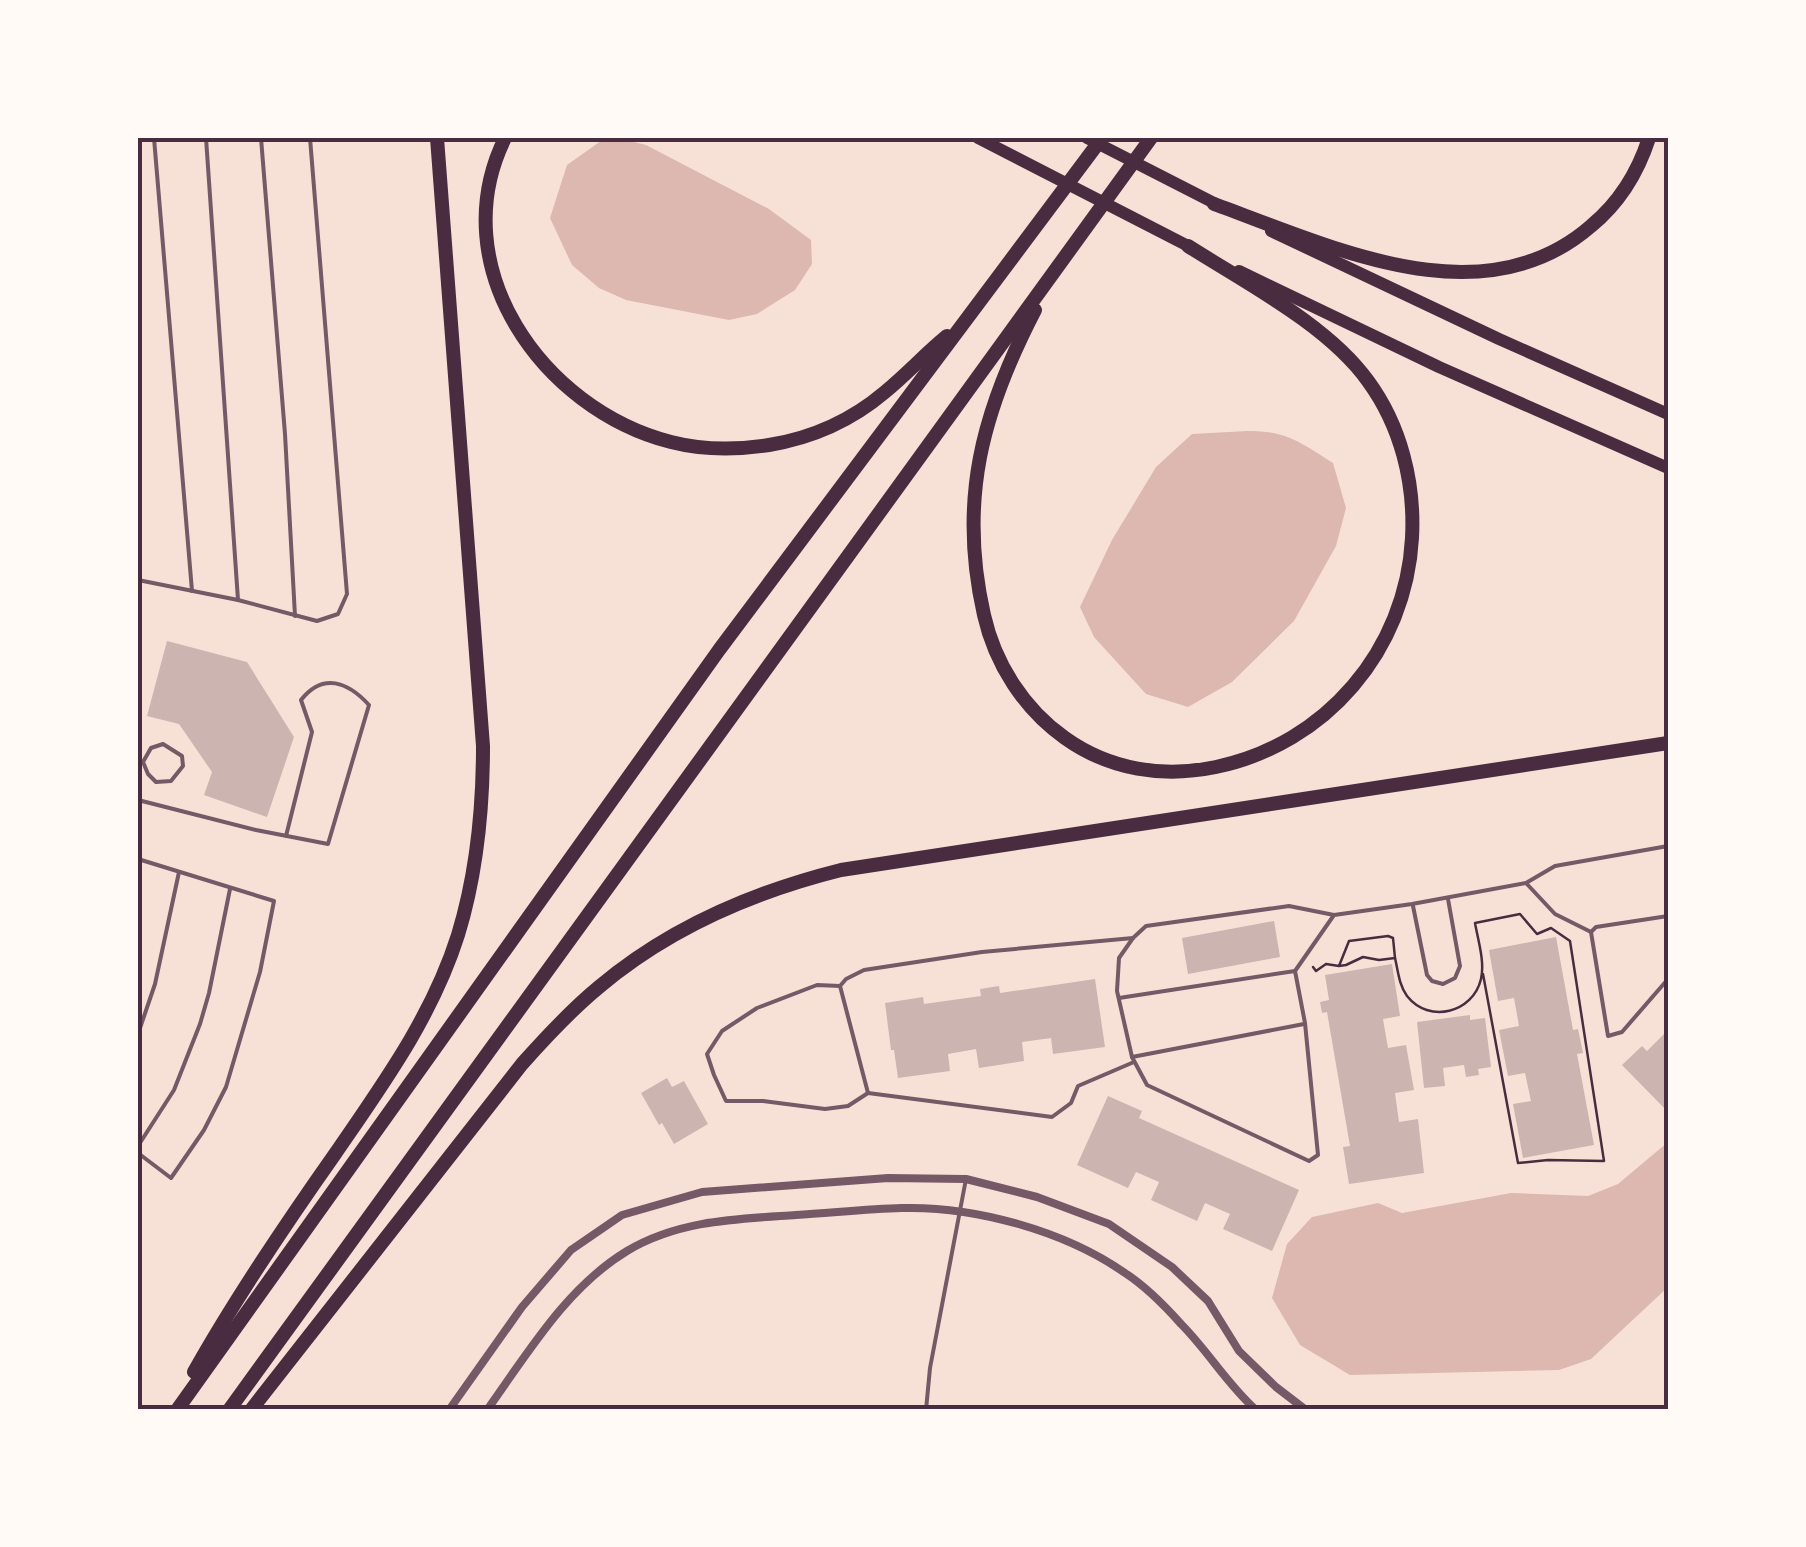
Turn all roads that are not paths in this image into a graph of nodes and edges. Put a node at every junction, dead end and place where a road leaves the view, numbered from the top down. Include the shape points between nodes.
1 (154, 138) edge
2 (206, 138) edge
3 (261, 138) edge
4 (310, 138) edge
5 (437, 138) edge
6 (506, 138) edge
7 (978, 138) edge
8 (1087, 138) edge
9 (1102, 138) edge
10 (1150, 138) edge
11 (1648, 138) edge
12 (1214, 204) junction
13 (1188, 246) junction
14 (1056, 270) junction
15 (964, 323) junction
16 (1668, 414) edge
17 (1668, 468) edge
18 (138, 580) edge
19 (192, 591) junction
20 (238, 600) junction
21 (295, 616) junction
22 (1668, 744) edge
23 (140, 761) edge
24 (138, 800) edge
25 (286, 836) junction
26 (1668, 846) edge
27 (138, 858) edge
28 (179, 872) junction
29 (1526, 883) junction
30 (230, 889) junction
31 (1448, 899) junction
32 (1412, 904) junction
33 (1334, 915) junction
34 (1668, 916) edge
35 (1591, 932) junction
36 (1133, 938) junction
37 (1295, 971) junction
38 (1668, 979) edge
39 (840, 986) junction
40 (1119, 998) junction
41 (1305, 1024) junction
42 (138, 1034) edge
43 (1133, 1059) junction
44 (868, 1093) junction
45 (138, 1150) edge
46 (966, 1179) junction
47 (961, 1212) junction
48 (176, 1410) edge
49 (229, 1410) edge
50 (251, 1410) edge
51 (449, 1410) edge
52 (487, 1410) edge
53 (926, 1410) edge
54 (1256, 1410) edge
55 (1306, 1410) edge

1 - 19 lane
2 - 20 lane
3 - 21 lane
4 - 21 lane via 347,594 338,614 317,621
5 - 48 highway via 482,746 469,894 416,1032 268,1250
6 - 15 highway via 489,184 485,224 508,312 565,385 650,436 732,448 818,432 867,407
7 - 13 highway
8 - 12 highway
9 - 15 highway
10 - 14 highway
11 - 12 highway via 1625,189 1599,220 1547,256 1500,270 1396,264
12 - 16 highway
13 - 14 highway via 1301,318 1356,365 1392,423 1412,506 1411,551 1398,609 1356,684 1302,732 1255,756 1207,769 1133,769 1071,742 1018,692 986,622 973,548 977,466 1001,386
13 - 17 highway
14 - 49 highway
15 - 48 highway via 718,650
18 - 19 lane
19 - 20 lane
20 - 21 lane
22 - 50 highway via 841,870 713,914 625,966 548,1036
23 - 23 lane via 156,782 171,782 183,766 182,756 163,744
24 - 25 lane
25 - 25 lane via 328,844 368,706 355,690 331,682 310,688 301,700 312,732
26 - 29 lane via 1555,866
27 - 28 lane
28 - 30 lane
28 - 42 lane
29 - 31 lane
29 - 35 lane via 1555,914
30 - 45 lane via 200,1024 174,1090
30 - 45 lane via 274,901 226,1087 171,1178
31 - 32 lane
31 - 32 lane via 1460,966 1456,978 1443,984 1427,975
32 - 33 lane
33 - 36 lane via 1289,906 1146,926
33 - 37 lane
34 - 35 lane
35 - 38 lane via 1608,1036 1622,1032
36 - 39 lane via 864,970
36 - 40 lane via 1119,958
37 - 40 lane
37 - 41 lane
39 - 44 lane
39 - 44 lane via 817,985 758,1008 722,1031 707,1054 726,1100 825,1109 848,1106
40 - 43 lane
41 - 43 lane
41 - 43 lane via 1318,1155 1309,1161 1147,1084
43 - 44 lane via 1078,1086 1052,1118
46 - 47 lane
46 - 51 street via 702,1192 622,1215 571,1250
46 - 55 street via 1109,1224 1172,1267 1208,1302 1239,1350
47 - 52 street via 905,1208 669,1230 593,1274
47 - 53 lane
47 - 54 street via 1072,1242 1126,1274 1182,1324

